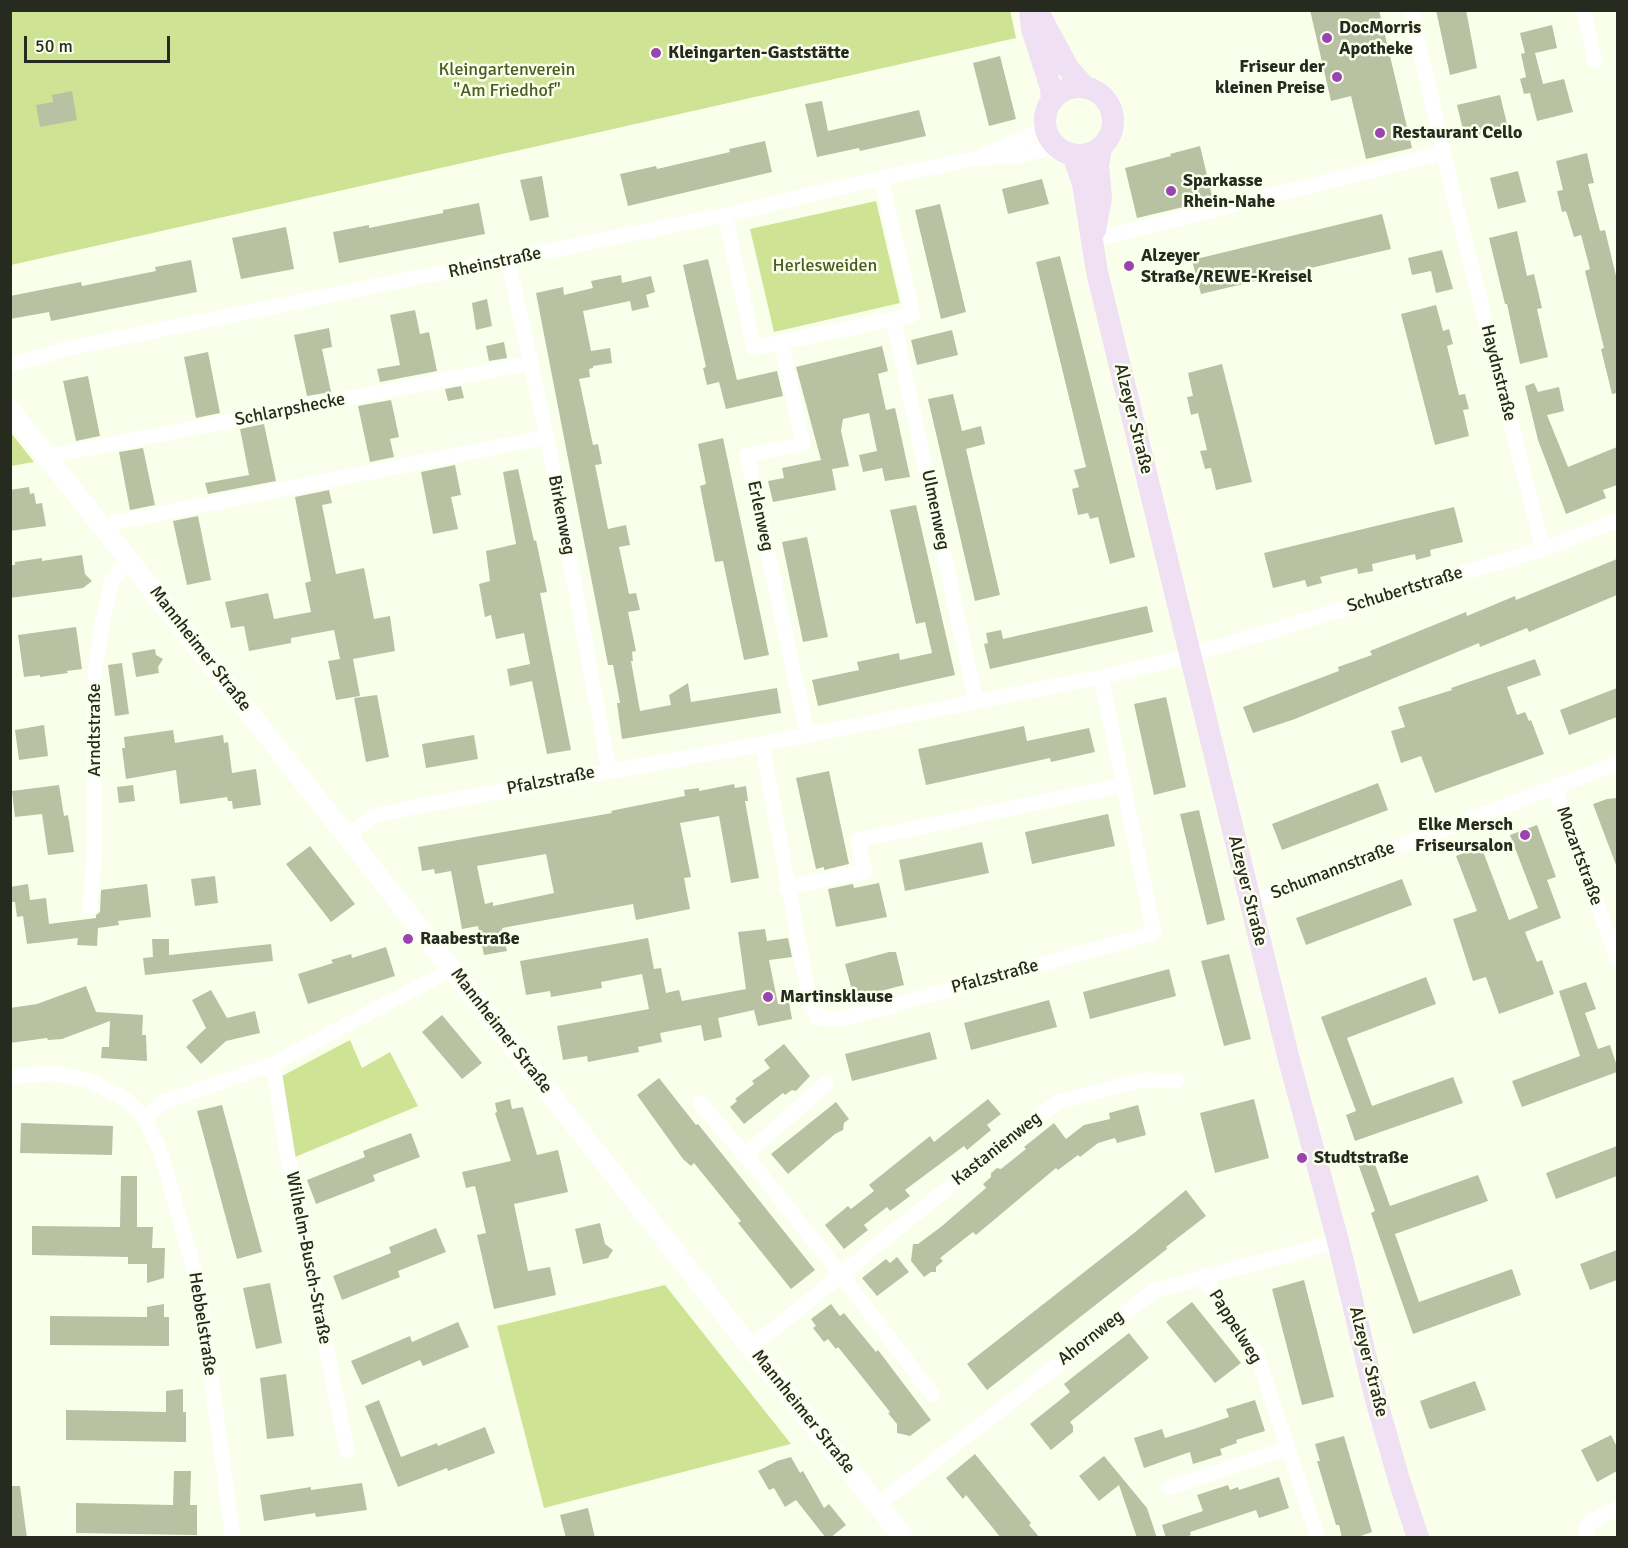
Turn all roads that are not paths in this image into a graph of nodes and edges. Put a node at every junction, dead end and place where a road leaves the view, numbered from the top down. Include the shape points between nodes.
1 (1030, 10) edge
2 (1037, 10) edge
3 (1411, 10) edge
4 (1583, 10) edge
5 (1595, 61) dead end
6 (1085, 87) junction
7 (1052, 101) junction
8 (1045, 124) junction
9 (1101, 148) junction
10 (1066, 152) junction
11 (1443, 153) junction
12 (978, 158) junction
13 (881, 178) junction
14 (725, 215) junction
15 (1092, 240) junction
16 (508, 260) junction
17 (893, 319) junction
18 (781, 342) junction
19 (531, 363) junction
20 (10, 365) edge
21 (10, 410) edge
22 (547, 437) junction
23 (48, 456) junction
24 (1617, 520) edge
25 (104, 527) junction
26 (1543, 549) junction
27 (131, 560) junction
28 (1191, 655) junction
29 (1101, 677) junction
30 (976, 702) junction
31 (807, 734) junction
32 (762, 744) junction
33 (1617, 763) edge
34 (609, 770) junction
35 (1123, 784) junction
36 (1554, 787) junction
37 (346, 836) junction
38 (787, 888) junction
39 (1250, 903) junction
40 (90, 908) dead end
41 (1617, 960) edge
42 (452, 969) junction
43 (273, 1064) junction
44 (10, 1077) edge
45 (1177, 1081) dead end
46 (826, 1084) dead end
47 (700, 1103) dead end
48 (144, 1117) junction
49 (745, 1155) junction
50 (1338, 1241) junction
51 (841, 1275) junction
52 (1204, 1275) junction
53 (751, 1348) junction
54 (932, 1394) dead end
55 (1288, 1448) junction
56 (347, 1451) dead end
57 (1169, 1488) dead end
58 (878, 1505) junction
59 (1617, 1508) edge
60 (233, 1538) edge
61 (904, 1538) edge
62 (1318, 1538) edge
63 (1419, 1538) edge
64 (1588, 1538) edge

1 - 7 main road
2 - 6 main road via 1068,68
3 - 11 street, Haydnstraße
4 - 5 street
6 - 7 main road via 1070,88
6 - 9 main road via 1101,94 1111,108 1111,134
7 - 8 main road
8 - 10 main road via 1049,138
8 - 12 street, Rheinstraße via 1034,134
9 - 10 main road via 1088,155
9 - 15 main road, Alzeyer Straße via 1100,214
10 - 12 street, Rheinstraße via 1045,149 1019,156
10 - 15 main road, Alzeyer Straße via 1080,172
11 - 15 street
11 - 26 street, Haydnstraße
12 - 13 street, Rheinstraße
13 - 14 street, Rheinstraße
13 - 17 street via 913,315
14 - 16 street, Rheinstraße
14 - 18 street via 754,348
15 - 28 main road, Alzeyer Straße
16 - 19 street, Birkenweg
16 - 20 street, Rheinstraße via 70,348
17 - 18 street
17 - 30 street, Ulmenweg
18 - 31 street, Erlenweg via 802,444 747,455
19 - 22 street, Birkenweg
19 - 23 street, Schlarpshecke
21 - 23 street, Mannheimer Straße
22 - 25 street
22 - 34 street, Birkenweg
23 - 25 street, Mannheimer Straße
24 - 26 street, Schubertstraße
25 - 27 street, Mannheimer Straße
26 - 28 street, Schubertstraße
27 - 37 street, Mannheimer Straße
27 - 40 street, Arndtstraße via 112,581 95,671 94,861
28 - 29 street, Pfalzstraße
28 - 39 main road, Alzeyer Straße
29 - 30 street, Pfalzstraße
29 - 35 street, Pfalzstraße
30 - 31 street, Pfalzstraße
31 - 32 street, Pfalzstraße
32 - 34 street, Pfalzstraße
32 - 38 street, Pfalzstraße
33 - 36 street, Schumannstraße
34 - 37 street, Pfalzstraße via 374,816
35 - 38 street via 858,840 865,871
35 - 38 street, Pfalzstraße via 1154,933 843,1019 818,1017 809,997
36 - 39 street, Schumannstraße
36 - 41 street, Mozartstraße
37 - 42 street, Mannheimer Straße
39 - 50 main road, Alzeyer Straße
42 - 43 street
42 - 53 street, Mannheimer Straße
43 - 48 street via 166,1101
43 - 56 street, Wilhelm-Busch-Straße
44 - 48 street via 54,1073 87,1080 124,1098
45 - 51 street, Kastanienweg via 1143,1080 1057,1102
46 - 49 street
47 - 49 street
48 - 60 street, Hebbelstraße via 160,1150 199,1287
49 - 51 street
50 - 52 street, Ahornweg
50 - 63 main road, Alzeyer Straße via 1376,1396
51 - 53 street, Kastanienweg
51 - 54 street
52 - 55 street, Pappelweg via 1223,1313 1257,1354
52 - 58 street, Ahornweg via 1153,1291
53 - 58 street, Mannheimer Straße
55 - 57 street
55 - 62 street, Pappelweg
58 - 61 street, Mannheimer Straße
59 - 64 street via 1590,1522

